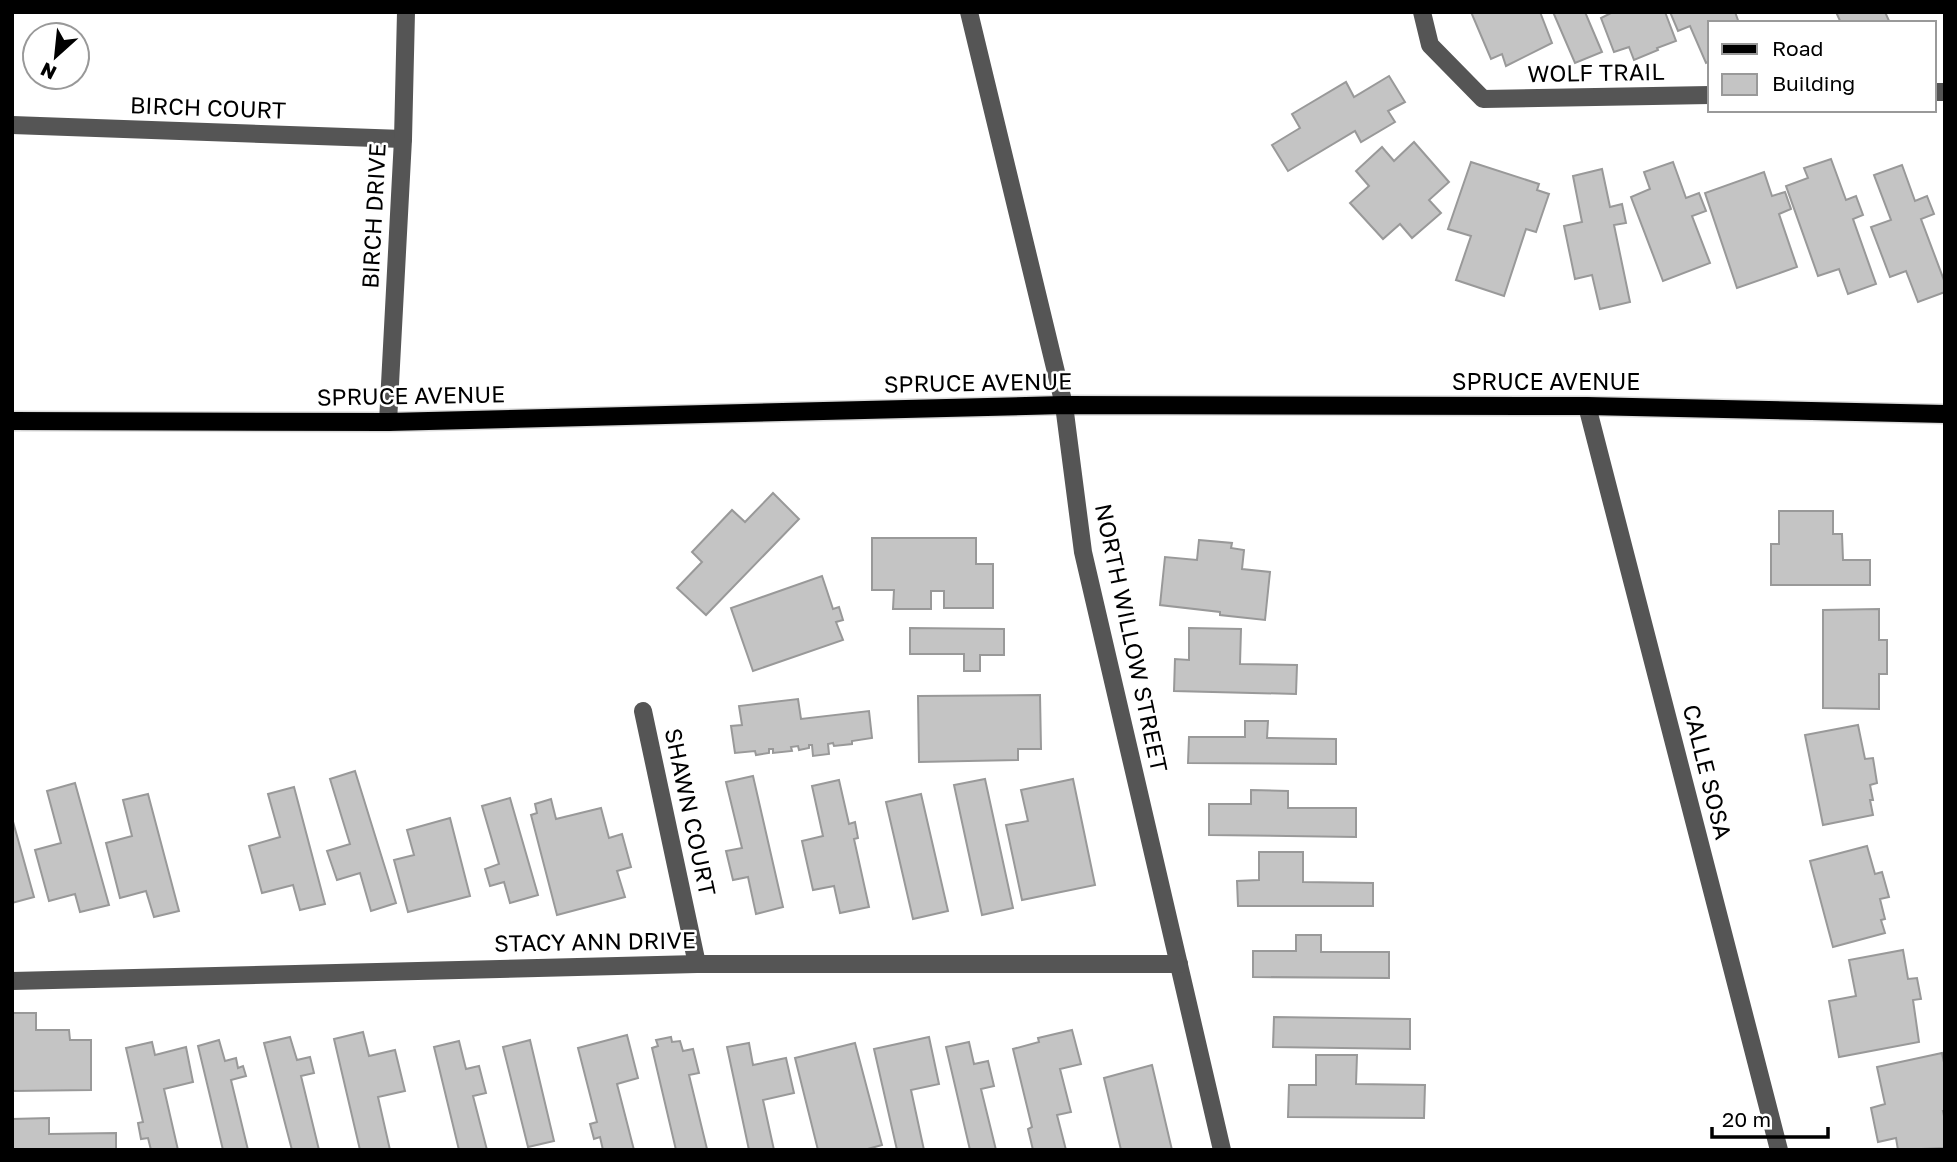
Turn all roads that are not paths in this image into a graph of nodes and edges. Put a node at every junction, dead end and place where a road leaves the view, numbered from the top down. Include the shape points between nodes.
1 (406, 12) edge
2 (969, 12) edge
3 (1422, 12) edge
4 (1708, 95) edge
5 (12, 125) edge
6 (402, 139) junction
7 (1064, 405) junction
8 (1587, 406) junction
9 (1945, 414) edge
10 (12, 421) edge
11 (388, 422) junction
12 (643, 711) dead end
13 (697, 964) junction
14 (1179, 964) junction
15 (12, 981) edge
16 (1222, 1150) edge
17 (1779, 1150) edge

1 - 6 street, BIRCH DRIVE
2 - 7 street, NORTH WILLOW STREET
3 - 4 street, WOLF TRAIL via 1430,45 1483,99
5 - 6 street, BIRCH COURT
6 - 11 street, BIRCH DRIVE
7 - 8 main road, SPRUCE AVENUE
7 - 11 main road, SPRUCE AVENUE
7 - 14 street, NORTH WILLOW STREET via 1083,552
8 - 9 main road, SPRUCE AVENUE
8 - 17 street, CALLE SOSA
10 - 11 main road, SPRUCE AVENUE
12 - 13 street, SHAWN COURT
13 - 14 street, STACY ANN DRIVE
13 - 15 street, STACY ANN DRIVE
14 - 16 street, NORTH WILLOW STREET

